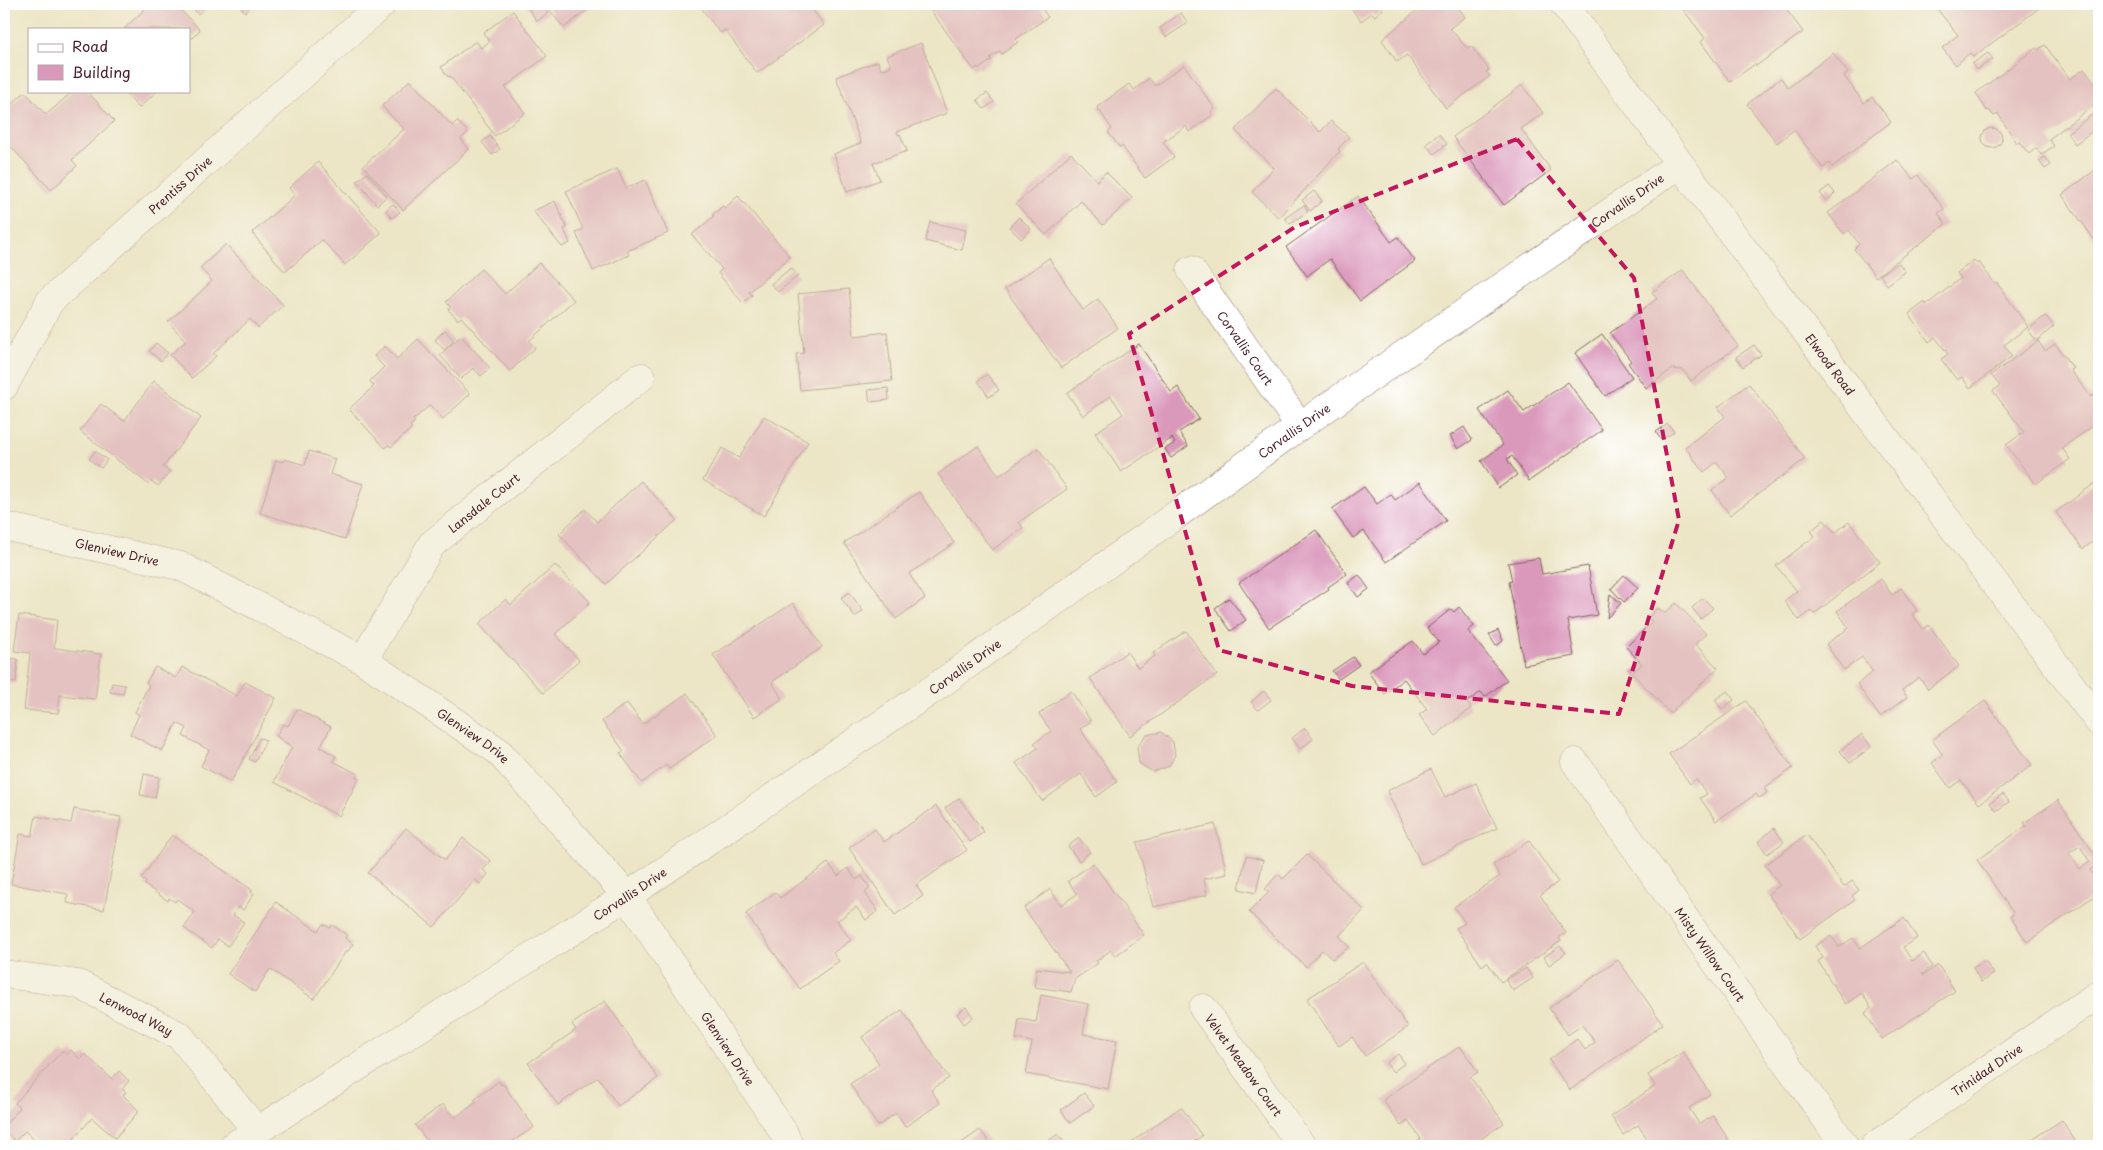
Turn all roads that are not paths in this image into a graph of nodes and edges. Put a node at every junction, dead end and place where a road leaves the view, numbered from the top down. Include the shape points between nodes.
1 (382, 4) edge
2 (1564, 4) edge
3 (1680, 164) junction
4 (1191, 270) dead end
5 (641, 377) dead end
6 (4, 386) edge
7 (1300, 426) junction
8 (4, 526) edge
9 (363, 660) junction
10 (2099, 722) edge
11 (1575, 762) dead end
12 (627, 896) junction
13 (4, 974) edge
14 (2099, 994) edge
15 (1203, 1008) dead end
16 (256, 1130) junction
17 (233, 1146) edge
18 (789, 1146) edge
19 (1302, 1146) edge
20 (1845, 1146) edge
21 (1874, 1146) edge

1 - 6 street, Prentiss Drive via 50,301
2 - 3 street, Elwood Road
3 - 7 street, Corvallis Drive
3 - 10 street, Elwood Road
4 - 7 street, Corvallis Court
5 - 9 street, Lansdale Court via 432,544
7 - 12 street, Corvallis Drive via 929,692
8 - 9 street, Glenview Drive via 180,566
9 - 12 street, Glenview Drive via 498,751
11 - 20 street, Misty Willow Court
12 - 16 street, Corvallis Drive
12 - 18 street, Glenview Drive via 784,1133
13 - 16 street, Lenwood Way via 78,984 180,1036
14 - 21 street, Trinidad Drive
15 - 19 street, Velvet Meadow Court
16 - 17 street, Corvallis Drive

